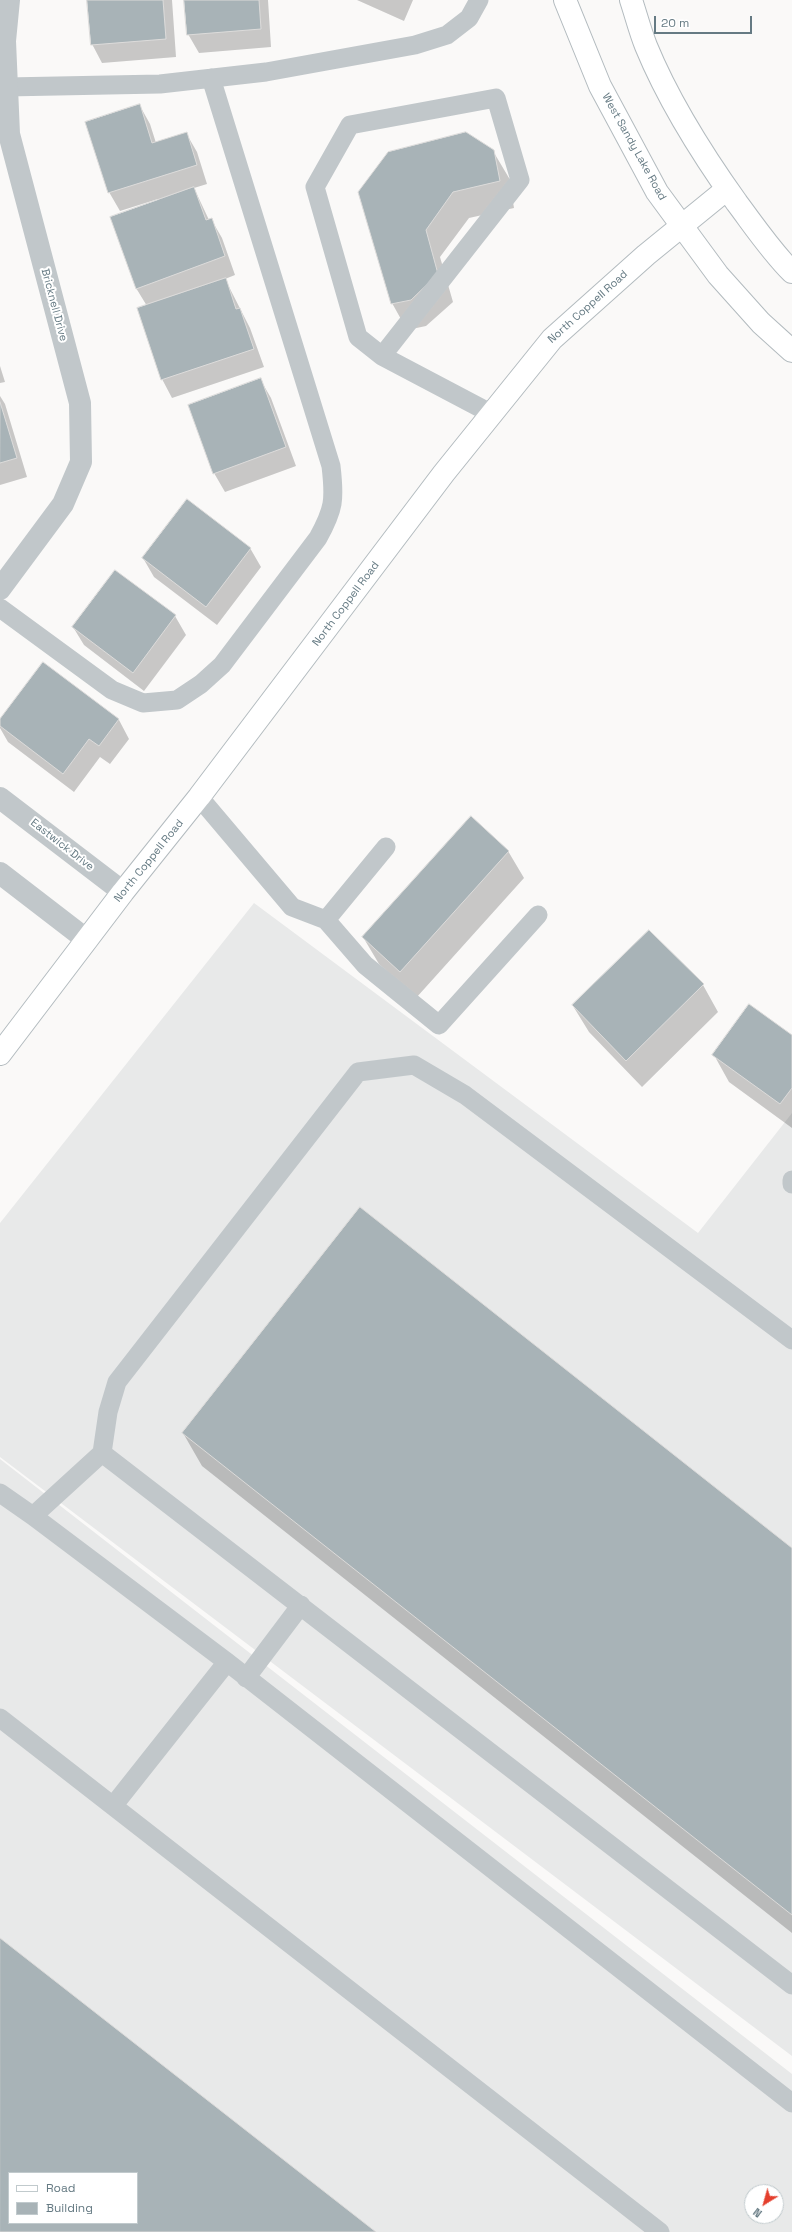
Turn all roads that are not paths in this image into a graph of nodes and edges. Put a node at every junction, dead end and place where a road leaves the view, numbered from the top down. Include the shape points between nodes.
1 (9, 0) edge
2 (479, 0) edge
3 (565, 0) edge
4 (631, 0) edge
5 (211, 78) junction
6 (6, 87) junction
7 (727, 189) junction
8 (681, 227) junction
9 (792, 272) edge
10 (792, 350) edge
11 (382, 356) junction
12 (492, 414) junction
13 (0, 589) edge
14 (0, 608) edge
15 (0, 798) edge
16 (199, 798) junction
17 (386, 847) dead end
18 (0, 873) edge
19 (123, 892) junction
20 (538, 915) dead end
21 (326, 920) junction
22 (87, 940) junction
23 (0, 1054) edge
24 (792, 1180) edge
25 (792, 1184) edge
26 (792, 1340) edge
27 (102, 1452) junction
28 (0, 1493) edge
29 (34, 1516) junction
30 (301, 1605) junction
31 (227, 1662) junction
32 (246, 1678) junction
33 (0, 1718) edge
34 (113, 1806) junction
35 (792, 1985) edge
36 (792, 2103) edge
37 (660, 2232) edge

1 - 6 street, Bricknell Drive via 5,41
2 - 5 lane via 469,18 447,35 415,46 266,72
3 - 8 street, West Sandy Lake Road via 600,86 657,192
4 - 7 street via 646,46 679,114
5 - 6 lane via 160,84
5 - 14 lane via 331,466 334,493 331,515 318,538 222,664 201,684 177,700 143,703 112,690
6 - 13 street, Bricknell Drive via 8,134 80,403 82,462 64,504
7 - 8 street, North Coppell Road
7 - 9 street via 777,257
8 - 10 street, West Sandy Lake Road via 718,275 761,323
8 - 12 street, North Coppell Road via 552,339
11 - 11 lane via 358,337 315,187 350,125 496,98 520,180
11 - 12 lane
12 - 16 street, North Coppell Road via 444,473
15 - 19 street, Eastwick Drive
16 - 19 street, North Coppell Road
16 - 21 lane via 292,907
17 - 21 lane
18 - 22 street
19 - 22 street, North Coppell Road
20 - 21 lane via 439,1025 365,965
22 - 23 street, North Coppell Road
24 - 25 lane
26 - 27 lane via 465,1094 414,1065 358,1072 117,1382 108,1412
27 - 29 lane
27 - 30 lane
28 - 29 lane
29 - 31 lane
30 - 32 lane
30 - 35 lane
31 - 32 lane
31 - 34 lane
32 - 36 lane
33 - 34 lane
34 - 37 lane

